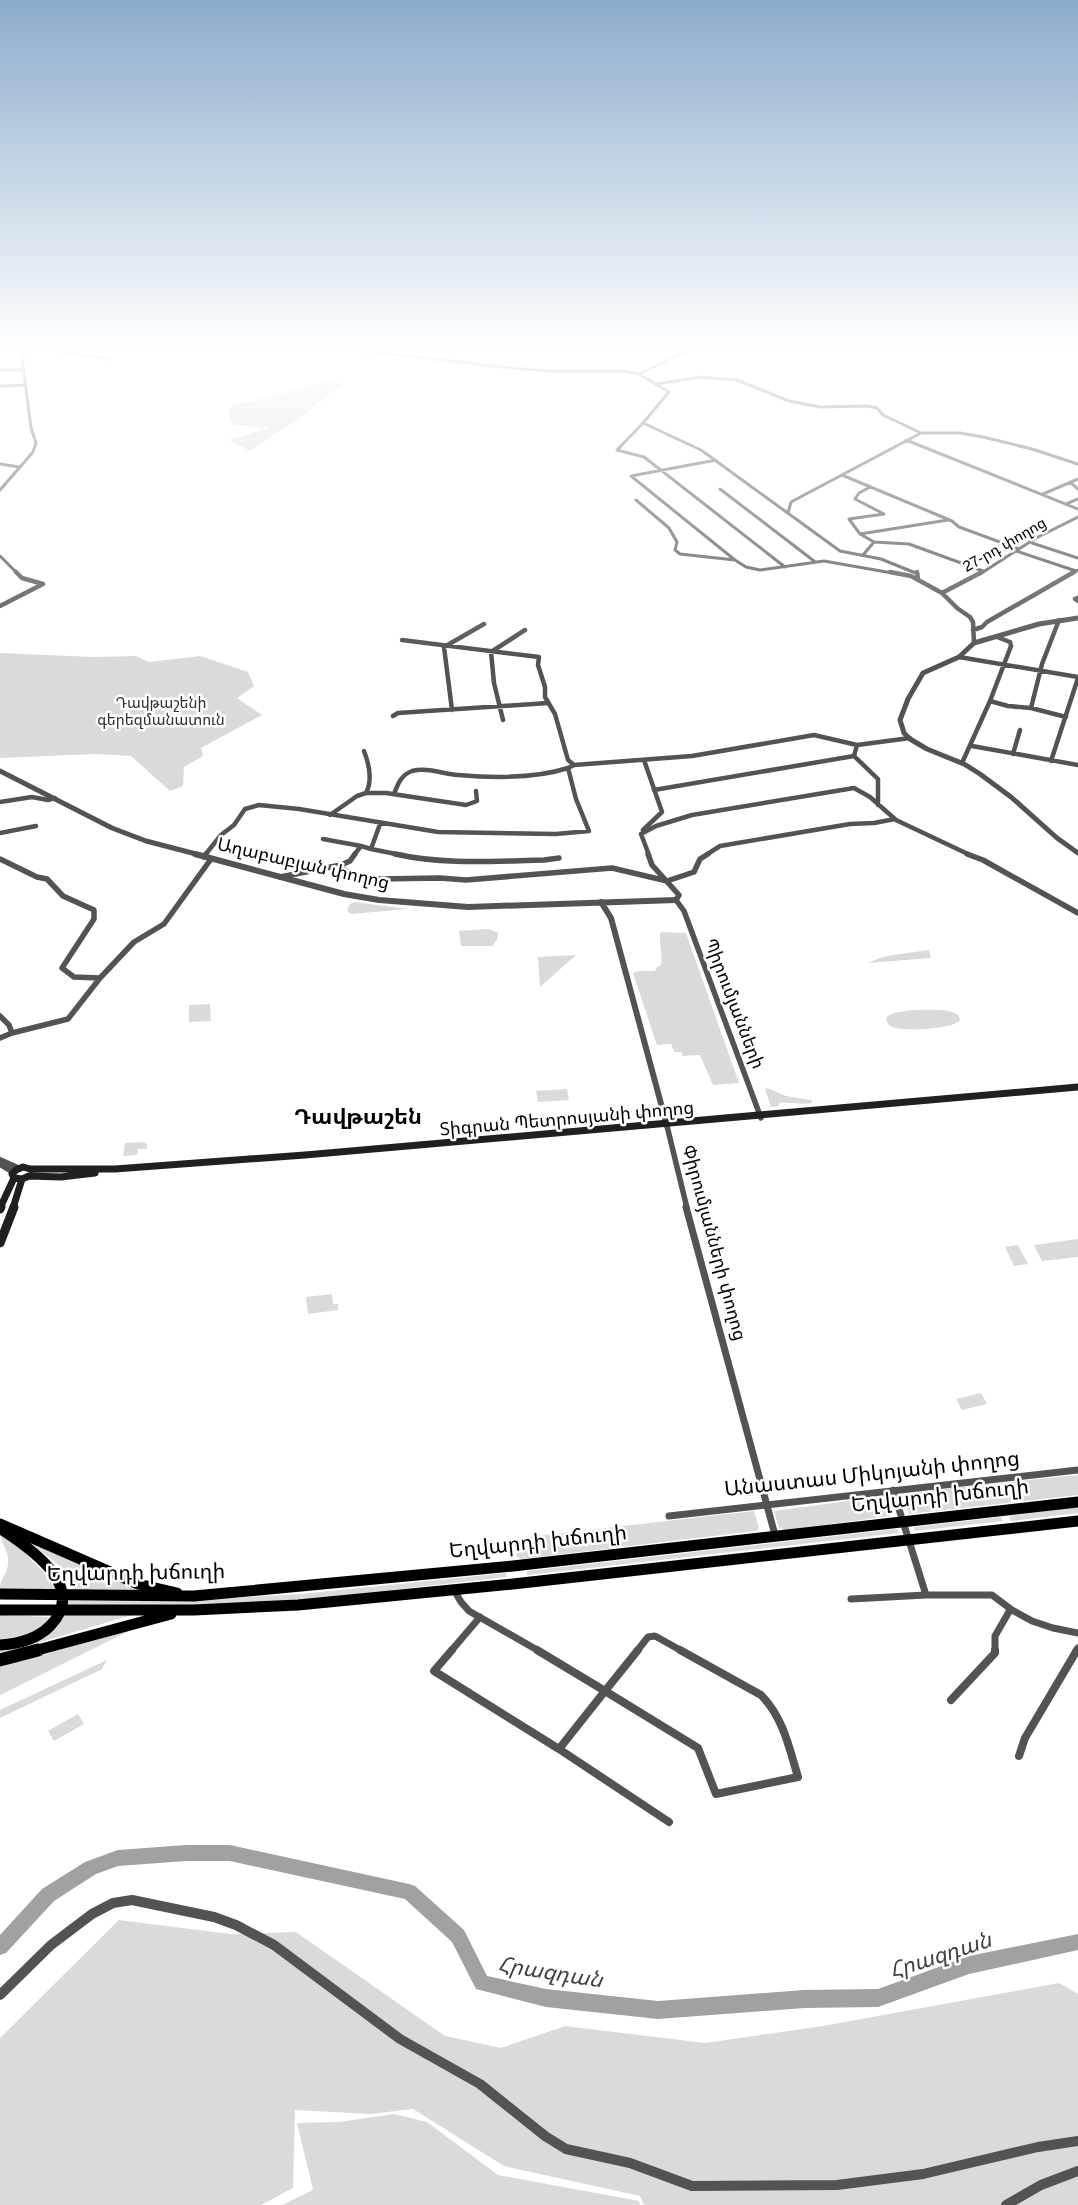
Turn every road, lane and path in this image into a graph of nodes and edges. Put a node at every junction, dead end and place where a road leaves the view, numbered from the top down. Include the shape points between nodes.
1 (33, 451) edge
2 (620, 451) edge
3 (703, 451) edge
4 (886, 451) edge
5 (934, 451) edge
6 (1038, 451) edge
7 (716, 460) junction
8 (0, 464) edge
9 (1078, 464) edge
10 (19, 467) junction
11 (662, 471) junction
12 (842, 475) junction
13 (1078, 479) edge
14 (1070, 482) junction
15 (870, 487) junction
16 (720, 489) dead end
17 (1078, 489) edge
18 (0, 490) edge
19 (1043, 494) junction
20 (636, 500) dead end
21 (1078, 500) edge
22 (1066, 504) junction
23 (1078, 509) edge
24 (788, 513) junction
25 (1077, 519) edge
26 (950, 520) junction
27 (860, 534) junction
28 (874, 542) junction
29 (1032, 542) junction
30 (1017, 550) junction
31 (862, 555) junction
32 (0, 556) edge
33 (1078, 558) edge
34 (735, 560) junction
35 (814, 561) junction
36 (785, 567) junction
37 (983, 570) junction
38 (1077, 571) edge
39 (918, 579) junction
40 (942, 593) junction
41 (0, 606) edge
42 (1078, 618) edge
43 (1059, 620) junction
44 (484, 624) dead end
45 (525, 630) dead end
46 (973, 630) junction
47 (997, 637) junction
48 (402, 640) dead end
49 (974, 643) junction
50 (444, 647) junction
51 (491, 652) junction
52 (959, 657) junction
53 (1004, 664) junction
54 (1041, 671) junction
55 (1078, 678) edge
56 (990, 701) junction
57 (548, 703) junction
58 (500, 706) junction
59 (1031, 708) junction
60 (452, 710) junction
61 (394, 716) dead end
62 (1066, 718) junction
63 (503, 720) dead end
64 (1020, 730) dead end
65 (910, 738) junction
66 (857, 745) junction
67 (972, 746) junction
68 (364, 751) dead end
69 (1013, 754) junction
70 (854, 756) junction
71 (644, 760) junction
72 (1051, 761) junction
73 (962, 763) junction
74 (574, 765) junction
75 (1078, 766) edge
76 (568, 768) junction
77 (0, 771) edge
78 (654, 790) junction
79 (476, 791) dead end
80 (366, 793) junction
81 (394, 794) junction
82 (55, 798) junction
83 (0, 802) edge
84 (878, 805) junction
85 (330, 815) junction
86 (895, 819) junction
87 (380, 824) junction
88 (36, 826) dead end
89 (0, 833) edge
90 (641, 834) junction
91 (322, 839) dead end
92 (361, 846) junction
93 (370, 849) junction
94 (1078, 853) edge
95 (204, 857) junction
96 (558, 858) dead end
97 (0, 859) edge
98 (211, 859) junction
99 (337, 866) junction
100 (280, 876) junction
101 (667, 881) junction
102 (676, 900) junction
103 (601, 902) junction
104 (1078, 914) edge
105 (100, 978) junction
106 (0, 1016) edge
107 (12, 1033) junction
108 (0, 1038) edge
109 (1078, 1087) edge
110 (1078, 1091) edge
111 (761, 1117) junction
112 (667, 1124) junction
113 (0, 1160) edge
114 (0, 1164) edge
115 (21, 1174) junction
116 (0, 1209) edge
117 (0, 1242) edge
118 (1078, 1470) edge
119 (893, 1490) junction
120 (1078, 1502) edge
121 (766, 1505) junction
122 (669, 1516) dead end
123 (902, 1521) junction
124 (1078, 1521) edge
125 (0, 1526) edge
126 (775, 1535) junction
127 (908, 1540) junction
128 (513, 1566) junction
129 (513, 1584) junction
130 (454, 1590) junction
131 (0, 1594) edge
132 (926, 1595) junction
133 (194, 1596) junction
134 (851, 1598) dead end
135 (0, 1610) edge
136 (194, 1610) junction
137 (1010, 1610) junction
138 (480, 1618) junction
139 (1078, 1633) edge
140 (0, 1645) edge
141 (1078, 1648) edge
142 (0, 1660) edge
143 (605, 1691) junction
144 (951, 1700) dead end
145 (559, 1750) junction
146 (1019, 1756) dead end
147 (669, 1822) dead end
148 (0, 1995) edge
149 (1078, 2140) edge
150 (1078, 2171) edge
151 (1006, 2205) edge

1 - 10 street
2 - 11 street via 644,457
3 - 7 street
4 - 12 street
5 - 19 street
6 - 9 street
7 - 11 street
7 - 24 street
8 - 10 street
10 - 18 street
11 - 34 street via 631,476
11 - 36 street
12 - 15 street
12 - 24 street via 791,502
13 - 14 street
14 - 17 street
14 - 19 street
15 - 26 street
15 - 27 street via 855,499 885,513 849,519
16 - 35 street
19 - 22 street
20 - 34 street via 669,528 677,542 677,552
21 - 22 street
22 - 23 street
24 - 31 street via 840,551
25 - 29 street, 27-րդ փողոց
26 - 27 street
26 - 30 street via 959,527
27 - 28 street
28 - 31 street
28 - 37 street via 909,544
29 - 30 street, 27-րդ փողոց
29 - 33 street
30 - 37 street, 27-րդ փողոց
30 - 38 street
31 - 39 street via 914,570 919,573
32 - 41 street via 22,578 43,584
34 - 36 street via 760,570
35 - 36 street
35 - 39 street
37 - 40 street, 27-րդ փողոց
38 - 46 street
39 - 40 street
40 - 46 street via 970,617
42 - 43 street
43 - 47 street
43 - 54 street
44 - 50 street
45 - 51 street
46 - 49 street
47 - 49 street
47 - 53 street via 1010,642
48 - 50 street
49 - 52 street
50 - 51 street
50 - 60 street
51 - 57 street via 539,657 538,665
51 - 58 street
52 - 53 street
52 - 65 street via 923,673 900,717 900,726
53 - 54 street
53 - 56 street
54 - 55 street
54 - 59 street
55 - 62 street
56 - 59 street
56 - 67 street
57 - 58 street
57 - 74 street via 568,760
58 - 60 street
58 - 63 street
59 - 62 street
60 - 61 street via 398,713
62 - 72 street
64 - 69 street
65 - 66 street
65 - 73 street via 925,748
66 - 70 street
66 - 71 street via 814,735 692,756
67 - 69 street
67 - 73 street
68 - 80 street via 369,788
69 - 72 street
70 - 78 street
70 - 84 street via 878,778
71 - 74 street
71 - 78 street
72 - 75 street
73 - 94 street
74 - 76 street
76 - 81 street via 555,773 485,775 421,770 401,778
76 - 87 street via 589,830 556,834 477,834
77 - 82 street, Աղաբաբյան փողոց
78 - 90 street via 662,812
79 - 81 street via 477,801 466,805
80 - 81 street
80 - 85 street
82 - 83 street via 48,800 32,796
82 - 95 street, Աղաբաբյան փողոց via 112,828
84 - 86 street
84 - 90 street via 854,788 692,815
85 - 87 street
85 - 95 street via 290,808 249,807
86 - 101 street via 720,846 700,859 694,872
86 - 104 street via 983,860
87 - 93 street
88 - 89 street
90 - 101 street via 652,865
91 - 92 street
92 - 93 street
92 - 99 street via 350,861
93 - 96 street via 450,861
95 - 98 street, Աղաբաբյան փողոց
97 - 105 street via 47,879 63,896 94,910 94,919 62,968 77,978
98 - 100 street, Աղաբաբյան փողոց
98 - 105 street via 164,924 134,942
99 - 100 street
99 - 101 street via 355,876 378,879 466,880 612,868
100 - 103 street, Աղաբաբյան փողոց via 379,900 440,906
101 - 102 street, Պիրումյանների via 679,895
102 - 103 street, Աղաբաբյան փողոց
102 - 111 street, Պիրումյանների via 684,911
103 - 112 street, Փիրումյանների փողոց via 611,918
105 - 107 street via 68,1019
106 - 107 street
107 - 108 street
109 - 111 main road, Տիգրան Պետրոսյանի փողոց
110 - 111 main road, Տիգրան Պետրոսյանի փողոց
111 - 112 main road, Տիգրան Պետրոսյանի փողոց
112 - 115 main road, Տիգրան Պետրոսյանի փողոց via 394,1148
112 - 121 street, Փիրումյանների փողոց
113 - 115 street
114 - 115 street
115 - 116 main road
115 - 117 main road via 20,1191
118 - 119 street, Անաստաս Միկոյանի փողոց
119 - 121 street, Անաստաս Միկոյանի փողոց
119 - 123 street
120 - 123 main road, Եղվարդի խճուղի
121 - 122 street, Անաստաս Միկոյանի փողոց
121 - 126 street, Փիրումյանների փողոց
123 - 126 main road, Եղվարդի խճուղի
123 - 127 street
124 - 127 main road, Եղվարդի խճուղի
125 - 133 main road via 138,1584
125 - 140 main road via 55,1575 63,1593 57,1617 46,1630 20,1643
126 - 128 main road, Եղվարդի խճուղի
127 - 129 main road, Եղվարդի խճուղի
127 - 132 street
128 - 129 main road
128 - 133 main road, Եղվարդի խճուղի
129 - 130 main road, Եղվարդի խճուղի
130 - 136 main road, Եղվարդի խճուղի via 298,1605
130 - 138 street via 460,1604
131 - 133 main road, Եղվարդի խճուղի
132 - 134 street
132 - 137 street via 992,1595
135 - 136 main road, Եղվարդի խճուղի
136 - 142 main road via 129,1624
137 - 139 street via 1054,1630
137 - 144 street via 995,1636 994,1653
138 - 143 street via 493,1622
138 - 145 street via 434,1671
141 - 146 street via 1025,1738
143 - 143 street via 648,1637 655,1636 771,1703 779,1717 798,1777 716,1794 698,1748
143 - 145 street
145 - 147 street
148 - 149 street via 51,1946 92,1914 113,1902 132,1900 214,1917 236,1925 274,1945 400,2039 480,2084 566,2149 630,2163 692,2186 836,2185 923,2174
150 - 151 street via 1039,2186

